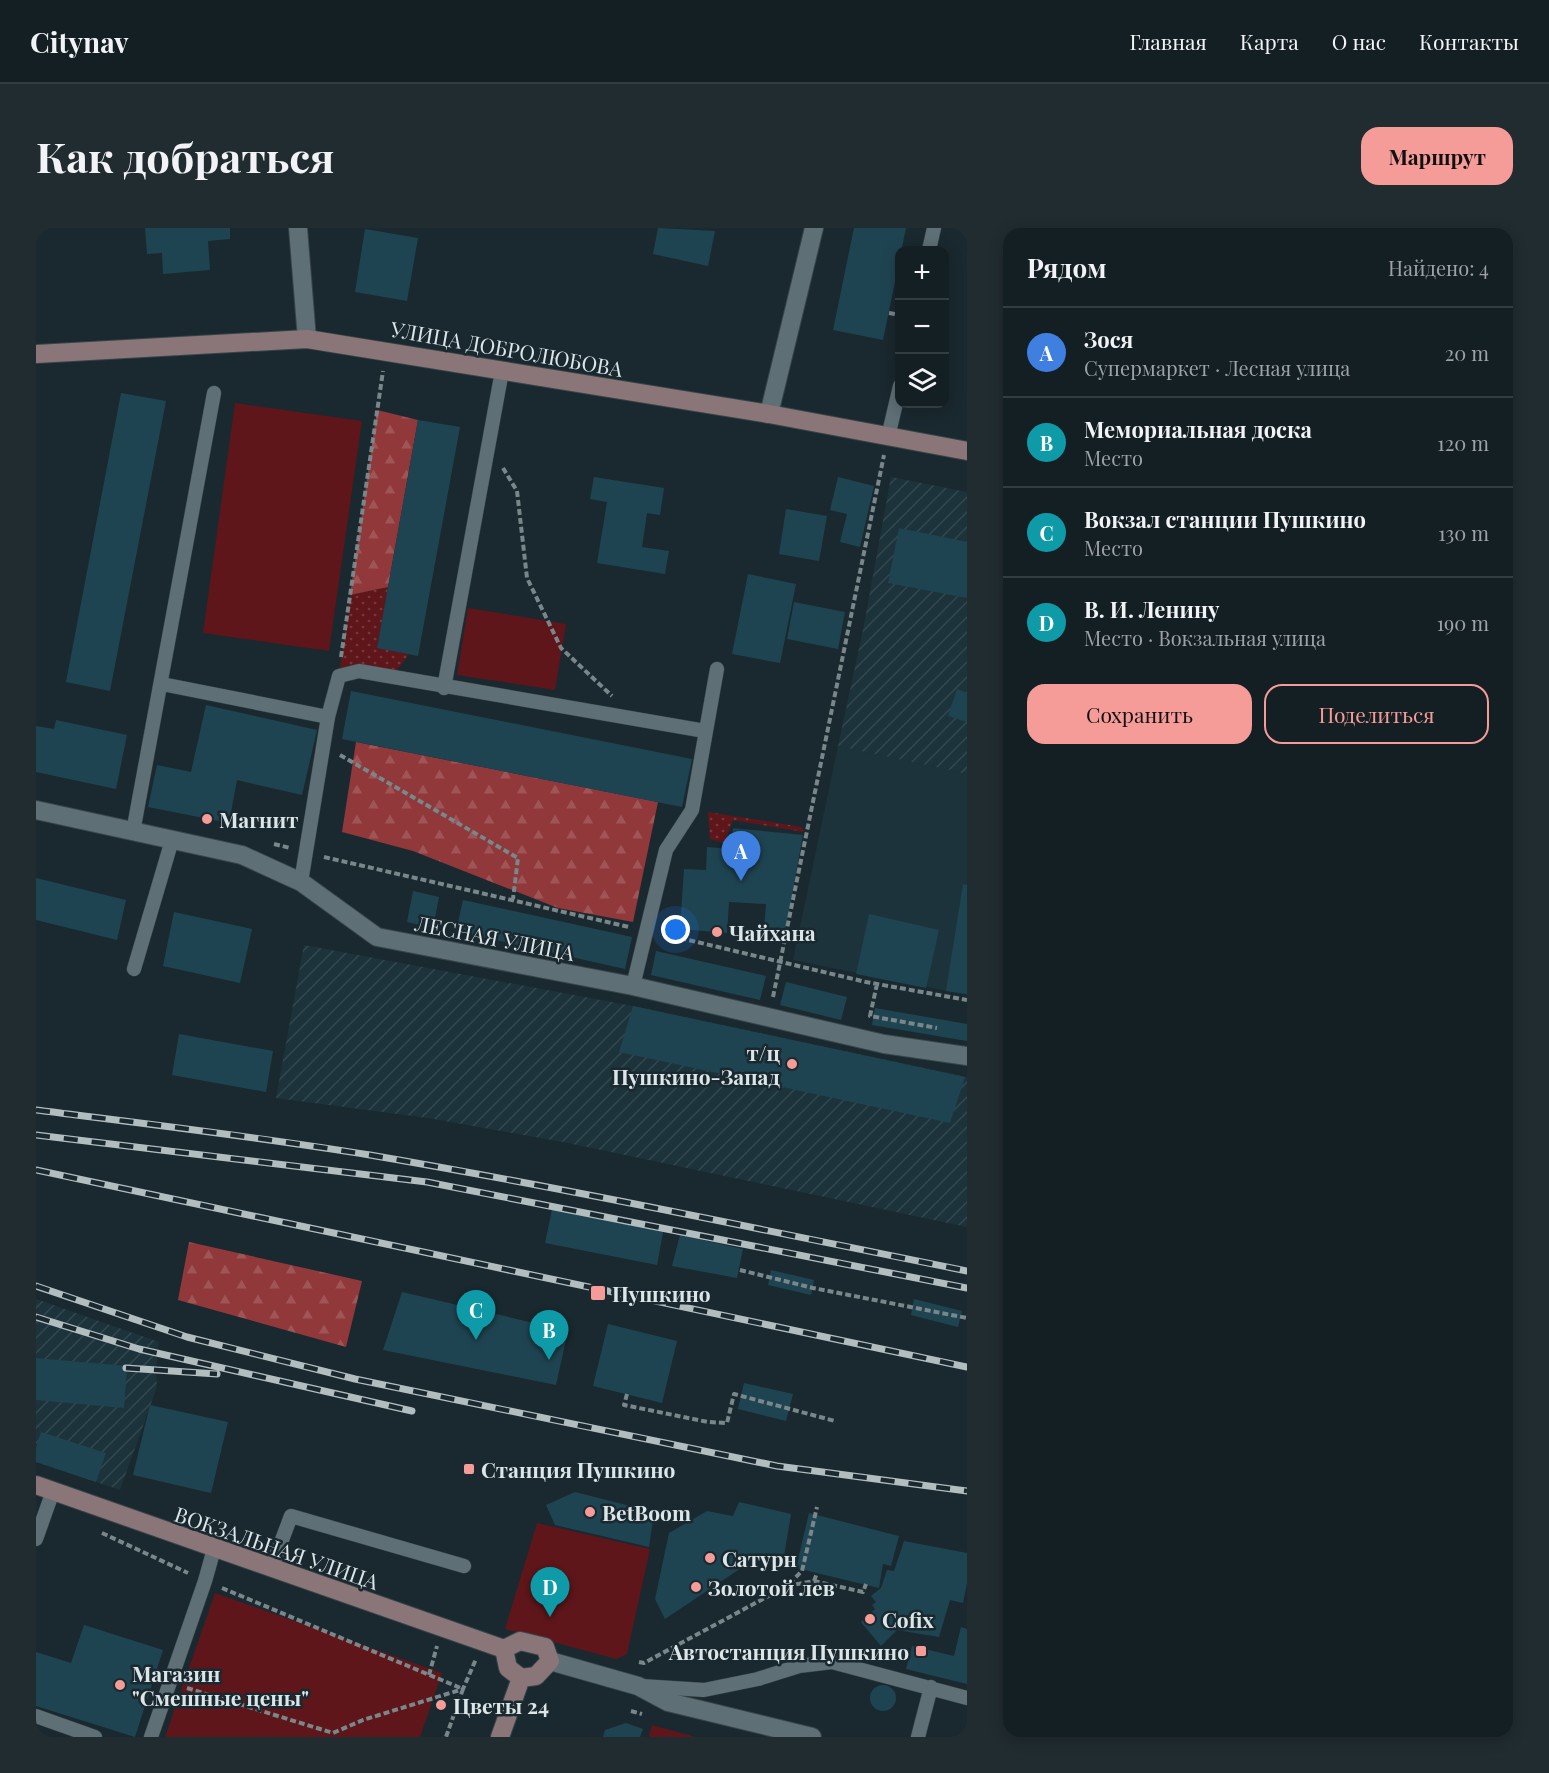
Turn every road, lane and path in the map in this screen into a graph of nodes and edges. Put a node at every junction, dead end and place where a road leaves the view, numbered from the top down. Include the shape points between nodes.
1 (298, 228) edge
2 (814, 228) edge
3 (934, 228) edge
4 (930, 246) edge
5 (889, 313) dead end
6 (895, 314) edge
7 (307, 339) junction
8 (386, 350) junction
9 (36, 354) edge
10 (502, 371) junction
11 (214, 393) dead end
12 (895, 407) edge
13 (770, 414) junction
14 (888, 437) junction
15 (489, 444) junction
16 (967, 451) edge
17 (717, 669) dead end
18 (339, 676) junction
19 (162, 684) junction
20 (714, 684) junction
21 (444, 688) junction
22 (700, 688) dead end
23 (328, 717) junction
24 (636, 719) junction
25 (705, 731) junction
26 (324, 746) junction
27 (36, 810) edge
28 (133, 832) junction
29 (172, 840) junction
30 (301, 882) junction
31 (513, 899) dead end
32 (134, 969) dead end
33 (877, 984) dead end
34 (633, 986) junction
35 (770, 1015) junction
36 (921, 1025) dead end
37 (967, 1056) edge
38 (740, 1270) dead end
39 (967, 1318) edge
40 (627, 1394) dead end
41 (835, 1421) dead end
42 (44, 1488) edge
43 (817, 1507) dead end
44 (100, 1532) dead end
45 (36, 1539) edge
46 (214, 1549) junction
47 (464, 1566) dead end
48 (271, 1569) junction
49 (817, 1573) dead end
50 (206, 1581) junction
51 (814, 1581) junction
52 (866, 1584) dead end
53 (787, 1586) junction
54 (483, 1642) junction
55 (504, 1649) junction
56 (550, 1661) junction
57 (644, 1664) dead end
58 (521, 1678) junction
59 (170, 1682) junction
60 (638, 1686) junction
61 (931, 1688) junction
62 (463, 1689) junction
63 (967, 1698) edge
64 (36, 1716) edge
65 (335, 1735) edge
66 (95, 1737) edge
67 (152, 1737) edge
68 (446, 1737) edge
69 (500, 1737) edge
70 (812, 1737) edge
71 (918, 1737) edge

1 - 7 street
2 - 13 street
3 - 4 lane
5 - 6 path
7 - 8 street, УЛИЦА ДОБРОЛЮБОВА
7 - 9 street, УЛИЦА ДОБРОЛЮБОВА
8 - 10 street, УЛИЦА ДОБРОЛЮБОВА
8 - 18 path
10 - 13 street, УЛИЦА ДОБРОЛЮБОВА
10 - 15 lane
11 - 19 lane
12 - 14 lane
13 - 14 street, УЛИЦА ДОБРОЛЮБОВА
14 - 16 street, УЛИЦА ДОБРОЛЮБОВА
14 - 35 path
15 - 21 lane
15 - 24 path via 516,491 527,578 561,648
17 - 20 lane
18 - 21 lane via 359,671
18 - 23 lane
19 - 23 lane
19 - 28 lane
20 - 22 lane
20 - 25 lane
21 - 24 lane
23 - 26 lane
24 - 25 lane
25 - 34 lane via 693,810 666,850
26 - 30 lane
26 - 31 path via 518,858
27 - 28 street, ЛЕСНАЯ УЛИЦА
28 - 29 street, ЛЕСНАЯ УЛИЦА
29 - 30 street, ЛЕСНАЯ УЛИЦА via 242,855
29 - 32 lane
30 - 34 street, ЛЕСНАЯ УЛИЦА via 377,937
33 - 36 path via 870,1016
34 - 35 street, ЛЕСНАЯ УЛИЦА
35 - 37 street, ЛЕСНАЯ УЛИЦА via 884,1044
38 - 39 path
40 - 41 path via 624,1405 708,1422 727,1423 734,1394
42 - 45 lane
42 - 46 street, ВОКЗАЛЬНАЯ УЛИЦА
43 - 53 path via 802,1571
44 - 50 path
46 - 48 street, ВОКЗАЛЬНАЯ УЛИЦА
46 - 50 lane
47 - 48 lane via 291,1516
48 - 54 street, ВОКЗАЛЬНАЯ УЛИЦА
49 - 51 path
50 - 59 lane
50 - 62 path
51 - 52 path via 863,1592
51 - 53 path
53 - 57 path
54 - 55 street, ВОКЗАЛЬНАЯ УЛИЦА
54 - 62 path
55 - 56 street, ВОКЗАЛЬНАЯ УЛИЦА via 520,1641 545,1647
55 - 58 street via 508,1668
56 - 58 street via 536,1676
56 - 60 street, ВОКЗАЛЬНАЯ УЛИЦА
58 - 69 street
59 - 65 path
59 - 67 lane
60 - 61 lane via 704,1690 799,1666 832,1662
60 - 70 street, ВОКЗАЛЬНАЯ УЛИЦА via 668,1702
61 - 63 lane
61 - 71 lane
62 - 65 path via 363,1720
62 - 68 path
64 - 66 lane

